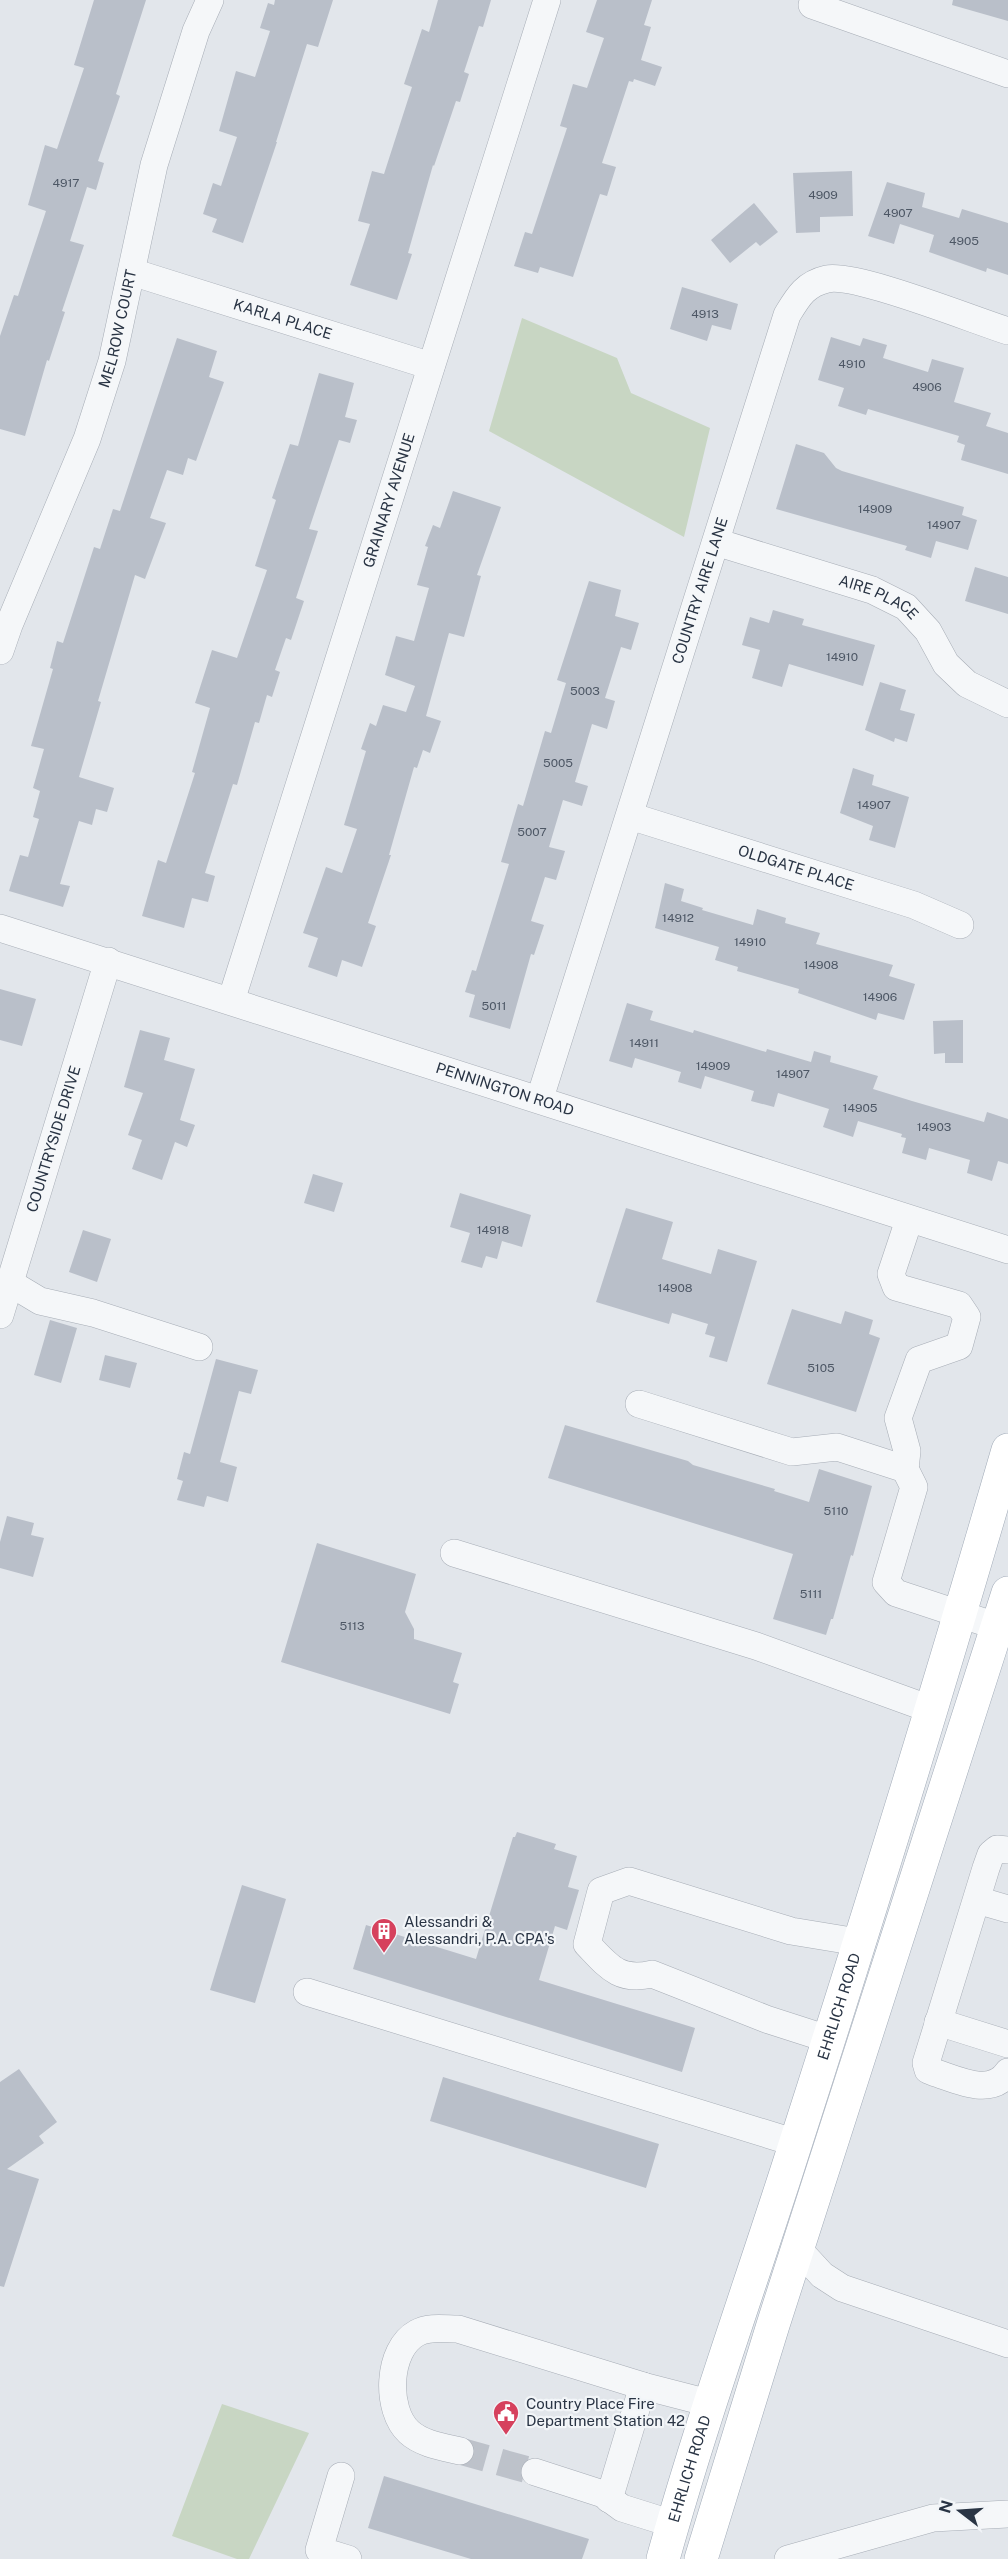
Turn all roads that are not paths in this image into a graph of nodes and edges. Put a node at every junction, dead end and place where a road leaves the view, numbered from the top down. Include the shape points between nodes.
1 (210, 0) edge
2 (547, 0) edge
3 (812, 5) dead end
4 (1008, 74) edge
5 (132, 272) junction
6 (1008, 331) edge
7 (431, 366) junction
8 (716, 542) junction
9 (0, 651) edge
10 (1008, 704) edge
11 (630, 816) junction
12 (960, 925) dead end
13 (0, 928) edge
14 (108, 962) junction
15 (231, 1001) junction
16 (540, 1098) junction
17 (909, 1220) junction
18 (1008, 1250) edge
19 (10, 1283) junction
20 (0, 1315) edge
21 (199, 1347) dead end
22 (639, 1404) dead end
23 (1008, 1450) edge
24 (905, 1469) junction
25 (454, 1553) dead end
26 (1008, 1593) edge
27 (960, 1616) junction
28 (1003, 1629) edge
29 (930, 1709) junction
30 (1008, 1850) edge
31 (976, 1899) junction
32 (1008, 1909) edge
33 (858, 1942) junction
34 (307, 1992) dead end
35 (938, 2022) junction
36 (828, 2039) junction
37 (1008, 2044) edge
38 (1008, 2072) edge
39 (796, 2143) junction
40 (798, 2249) junction
41 (1008, 2344) edge
42 (643, 2386) junction
43 (709, 2403) junction
44 (460, 2451) tunnel mouth
45 (536, 2472) tunnel mouth
46 (341, 2476) dead end
47 (609, 2499) junction
48 (1008, 2514) edge
49 (673, 2524) junction
50 (348, 2559) edge
51 (663, 2559) edge
52 (701, 2559) edge
53 (788, 2559) edge

1 - 5 street, MELROW COURT via 153,165
2 - 7 street, GRAINARY AVENUE
3 - 4 street
5 - 7 street, KARLA PLACE
5 - 9 street, MELROW COURT via 112,361 87,439
6 - 8 street, COUNTRY AIRE LANE via 856,280 827,279 801,291 787,315
7 - 15 street, GRAINARY AVENUE
8 - 10 street, AIRE PLACE via 872,590 906,607 928,631 946,664 967,684
8 - 11 street, COUNTRY AIRE LANE
11 - 12 street, OLDGATE PLACE via 914,905
11 - 16 street, COUNTRY AIRE LANE
13 - 14 street, PENNINGTON ROAD
14 - 15 street, PENNINGTON ROAD
14 - 19 street, COUNTRYSIDE DRIVE
15 - 16 street, PENNINGTON ROAD
16 - 17 street, PENNINGTON ROAD
17 - 18 street, PENNINGTON ROAD
17 - 24 street via 891,1274 896,1287 960,1305 967,1317 959,1346 920,1360 898,1418 908,1451
19 - 20 street, COUNTRYSIDE DRIVE
19 - 21 street via 40,1301 93,1313
22 - 24 street via 792,1452 837,1448
23 - 27 main road, EHRLICH ROAD
24 - 27 street via 914,1487 886,1582 896,1593
25 - 29 street via 756,1646
26 - 28 main road
27 - 28 street
27 - 29 main road, EHRLICH ROAD
28 - 40 main road
29 - 33 main road, EHRLICH ROAD
30 - 31 street via 997,1848 992,1854
31 - 32 street
31 - 35 street
33 - 36 main road, EHRLICH ROAD
33 - 36 street via 790,1931 629,1881 601,1891 587,1944 612,1971 635,1978 652,1974
34 - 39 street
35 - 37 street
35 - 38 street via 927,2058 928,2070 986,2086 996,2084
36 - 39 main road, EHRLICH ROAD
39 - 43 main road, EHRLICH ROAD
40 - 41 street via 822,2275 842,2288
40 - 52 main road
42 - 43 street
42 - 44 street via 458,2329 416,2333 402,2348 395,2368 393,2407 409,2433 425,2442
42 - 47 street
43 - 49 main road, EHRLICH ROAD
45 - 47 street
46 - 50 street via 319,2550
47 - 49 street via 622,2508
48 - 53 street via 933,2518
49 - 51 main road, EHRLICH ROAD

